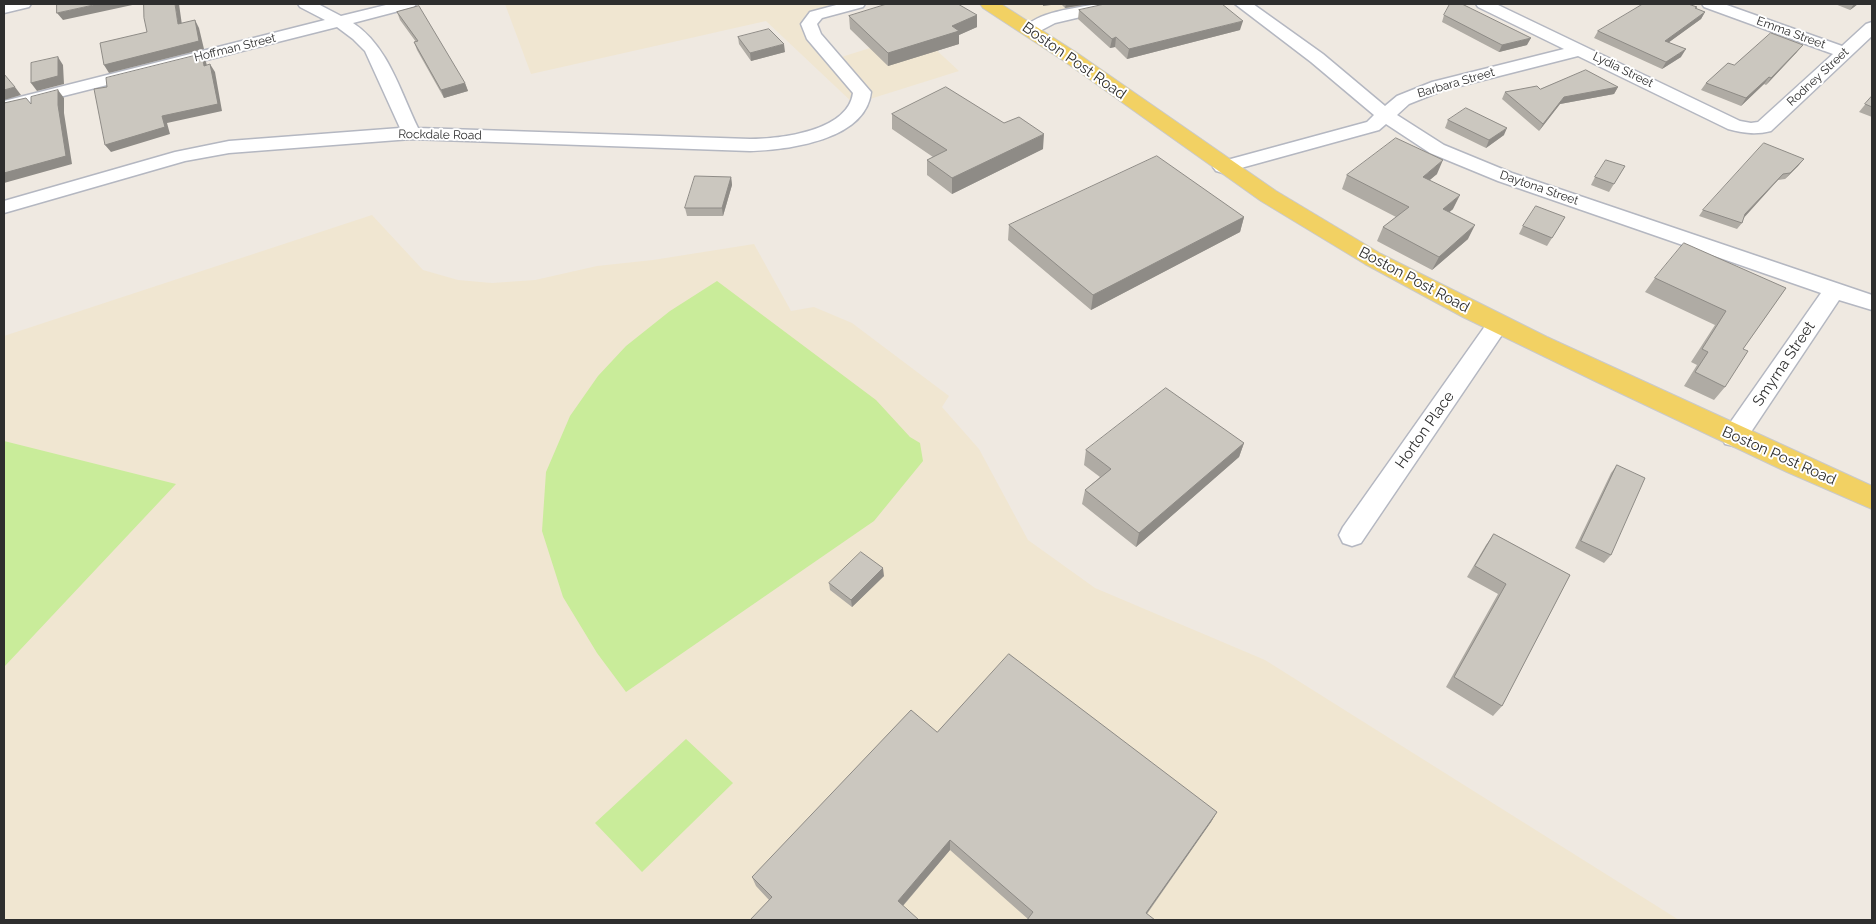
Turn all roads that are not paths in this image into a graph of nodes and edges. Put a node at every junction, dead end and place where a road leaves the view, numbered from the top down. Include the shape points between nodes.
1 (23, 4) edge
2 (306, 4) edge
3 (408, 4) edge
4 (857, 4) edge
5 (990, 4) edge
6 (1117, 4) edge
7 (1243, 4) edge
8 (1484, 4) edge
9 (1710, 4) edge
10 (4, 8) edge
11 (340, 21) junction
12 (1872, 27) edge
13 (1032, 29) junction
14 (1582, 50) junction
15 (1844, 52) junction
16 (4, 106) edge
17 (1386, 116) junction
18 (1764, 127) joint
19 (411, 133) junction
20 (1223, 166) junction
21 (4, 207) edge
22 (1834, 290) junction
23 (1872, 304) edge
24 (1498, 324) junction
25 (1734, 437) junction
26 (1872, 498) edge
27 (1352, 535) dead end

1 - 10 street
2 - 11 street
3 - 11 street, Hoffman Street
4 - 19 street, Rockdale Road via 816,15 810,21 813,35 862,92 861,103 847,118 811,136 782,144 750,145
5 - 13 main road, Boston Post Road
6 - 13 street via 1050,19
7 - 17 street, Daytona Street via 1317,58
8 - 14 street, Lydia Street
9 - 15 street, Emma Street
11 - 16 street, Hoffman Street
11 - 19 street via 367,42
12 - 15 street, Rodney Street
13 - 20 main road, Boston Post Road
14 - 17 street, Barbara Street via 1438,86 1403,100
14 - 18 street, Lydia Street via 1734,125 1751,129
15 - 18 street, Rodney Street
17 - 20 street, Barbara Street via 1374,126
17 - 22 street, Daytona Street via 1437,149 1505,177
19 - 21 street, Rockdale Road via 229,147 182,156
20 - 24 main road, Boston Post Road via 1308,222
22 - 23 street, Daytona Street
22 - 25 street, Smyrna Street
24 - 25 main road, Boston Post Road
24 - 27 street, Horton Place
25 - 26 main road, Boston Post Road

